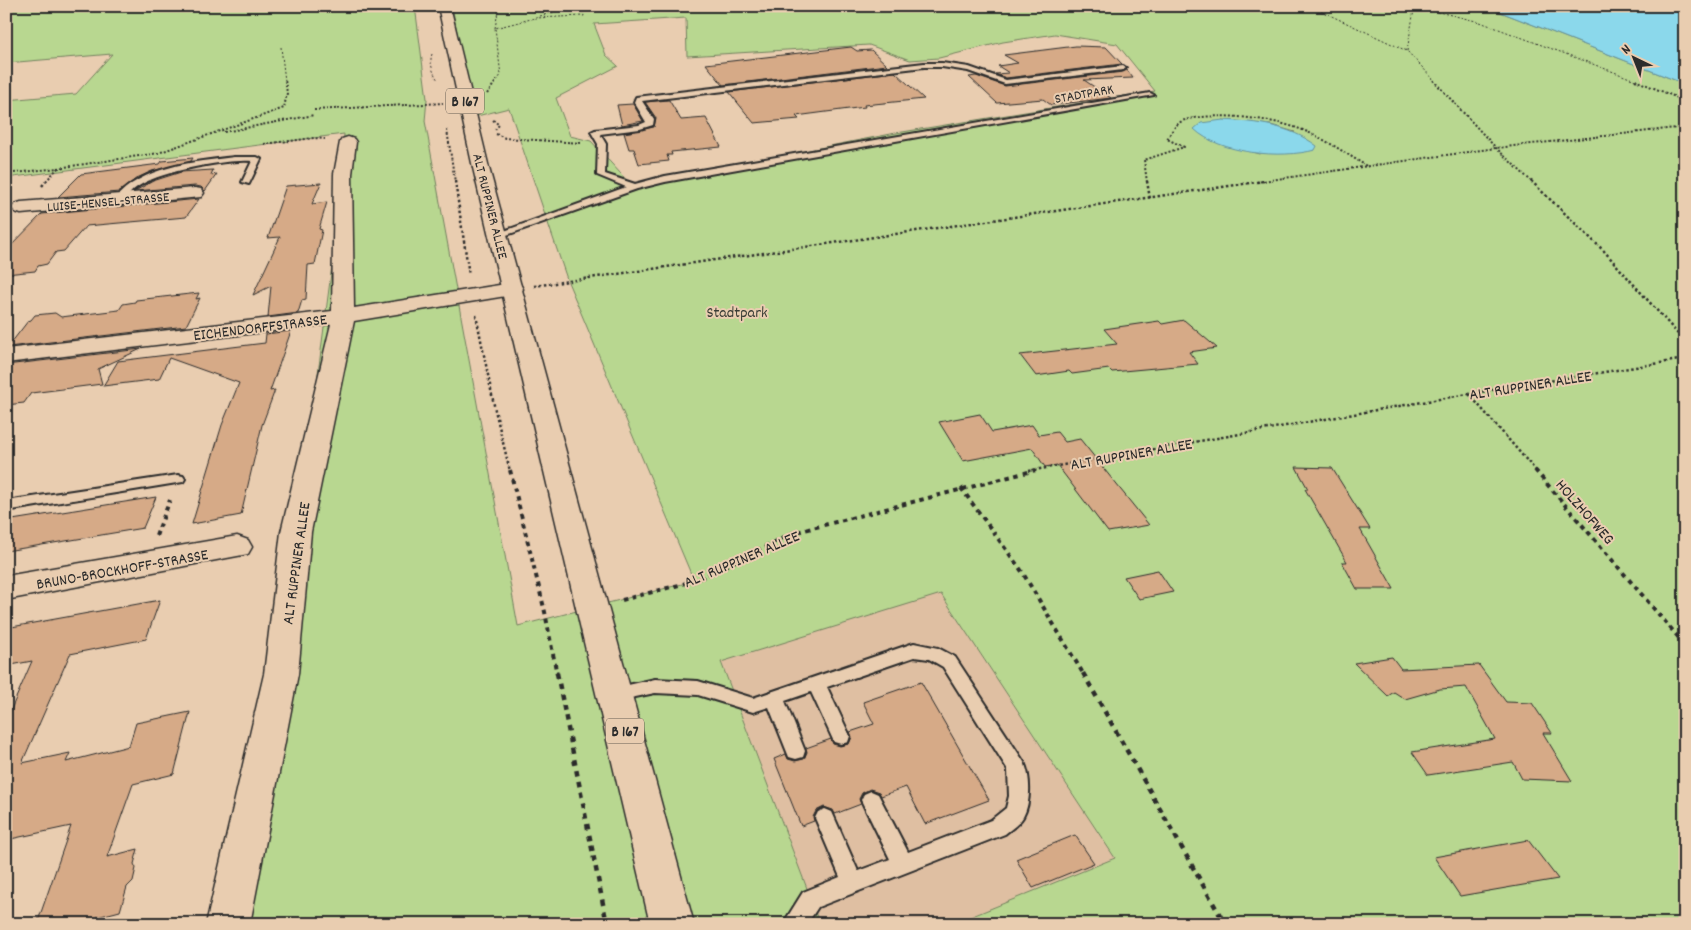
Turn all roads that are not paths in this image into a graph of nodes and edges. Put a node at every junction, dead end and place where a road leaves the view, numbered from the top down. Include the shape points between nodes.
1 (444, 6) edge
2 (1123, 68) dead end
3 (1150, 96) dead end
4 (348, 142) dead end
5 (246, 182) dead end
6 (634, 187) junction
7 (195, 193) dead end
8 (120, 200) junction
9 (13, 213) edge
10 (498, 235) junction
11 (512, 289) junction
12 (344, 316) junction
13 (6, 356) edge
14 (178, 479) dead end
15 (6, 506) edge
16 (237, 547) dead end
17 (6, 588) edge
18 (816, 683) junction
19 (616, 694) junction
20 (774, 697) junction
21 (841, 736) dead end
22 (796, 751) dead end
23 (871, 800) dead end
24 (825, 818) dead end
25 (903, 864) junction
26 (853, 883) junction
27 (226, 923) edge
28 (672, 924) edge
29 (794, 924) edge

1 - 10 street, ALT RUPPINER ALLEE / B 167
2 - 6 lane, STADTPARK via 1005,82 969,69 924,65 640,99 638,102 650,123 595,132 602,144 601,176
3 - 6 lane, STADTPARK via 665,178
4 - 12 street, ALT RUPPINER ALLEE via 343,174
5 - 8 lane via 257,159 170,172 137,183
6 - 10 lane, STADTPARK
7 - 8 street, LUISE-HENSEL-STRASSE
8 - 9 street, LUISE-HENSEL-STRASSE
10 - 11 street, ALT RUPPINER ALLEE / B 167
11 - 12 street, EICHENDORFFSTRASSE
11 - 19 street, ALT RUPPINER ALLEE / B 167
12 - 13 street, EICHENDORFFSTRASSE
12 - 27 street, ALT RUPPINER ALLEE via 296,532 281,674
14 - 15 lane
16 - 17 street, BRUNO-BROCKHOFF-STRASSE
18 - 20 lane
18 - 21 lane
18 - 25 lane via 914,650 932,653 949,662 1017,768 1019,796 1015,813 998,827
19 - 20 lane via 655,686 698,688 753,704
19 - 28 street, ALT RUPPINER ALLEE / B 167
20 - 22 lane
23 - 25 lane
24 - 26 lane
25 - 26 lane
26 - 29 lane via 811,899

